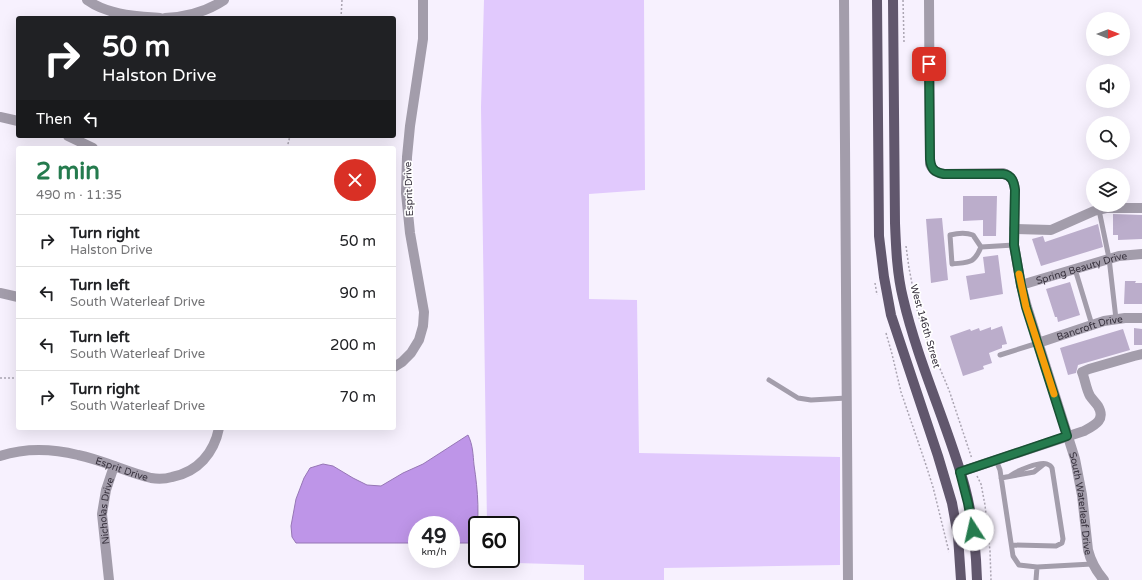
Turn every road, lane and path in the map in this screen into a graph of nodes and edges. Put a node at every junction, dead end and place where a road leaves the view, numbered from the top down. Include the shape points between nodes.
1 (87, 0) edge
2 (224, 0) edge
3 (342, 0) edge
4 (423, 0) edge
5 (844, 0) edge
6 (878, 0) edge
7 (894, 0) edge
8 (903, 0) edge
9 (929, 0) edge
10 (146, 16) edge
11 (188, 16) edge
12 (341, 16) edge
13 (904, 47) dead end
14 (0, 117) edge
15 (16, 120) edge
16 (72, 138) edge
17 (89, 146) edge
18 (1130, 208) edge
19 (1142, 208) edge
20 (1092, 212) edge
21 (1098, 212) edge
22 (1014, 229) junction
23 (906, 242) dead end
24 (1014, 245) junction
25 (981, 247) junction
26 (1142, 254) edge
27 (1109, 258) junction
28 (1075, 269) junction
29 (1021, 285) junction
30 (0, 293) edge
31 (16, 297) edge
32 (1142, 318) edge
33 (1116, 319) junction
34 (1092, 325) junction
35 (1038, 343) junction
36 (1142, 354) edge
37 (1000, 356) dead end
38 (396, 366) edge
39 (0, 378) edge
40 (16, 378) edge
41 (769, 380) dead end
42 (847, 398) junction
43 (219, 430) edge
44 (1067, 436) junction
45 (0, 456) edge
46 (971, 456) dead end
47 (996, 460) junction
48 (114, 466) junction
49 (960, 472) junction
50 (1001, 478) junction
51 (978, 479) dead end
52 (933, 486) dead end
53 (1012, 546) junction
54 (950, 558) dead end
55 (1092, 564) junction
56 (1036, 567) junction
57 (109, 580) edge
58 (848, 580) edge
59 (961, 580) edge
60 (977, 580) edge
61 (991, 580) edge
62 (1036, 580) edge
63 (1104, 580) edge

1 - 10 street via 111,11
2 - 11 street via 214,7
3 - 12 path
4 - 38 street, Esprit Drive via 423,39 410,126 406,193 410,233 424,312 423,326 419,340 411,353
5 - 42 street
6 - 59 main road via 879,236 884,277 891,315 952,503 958,536
7 - 49 main road, West 146th Street via 897,258 903,298 913,333
8 - 13 path
9 - 22 street, South Waterleaf Drive via 932,169 944,174 1007,174 1014,182
14 - 15 street
16 - 17 street
18 - 19 street
20 - 22 street via 1051,230
21 - 27 lane
22 - 24 street, South Waterleaf Drive
23 - 46 path via 918,314 949,390
24 - 25 lane
24 - 29 street, South Waterleaf Drive
25 - 25 lane via 973,234 950,235 952,264 970,262 975,259
26 - 27 street, Spring Beauty Drive
27 - 28 street, Spring Beauty Drive
27 - 33 lane
28 - 29 street, Spring Beauty Drive
28 - 34 lane
29 - 35 street, South Waterleaf Drive
30 - 31 street
32 - 33 street, Bancroft Drive
33 - 34 street, Bancroft Drive
34 - 35 street, Bancroft Drive
35 - 37 lane
35 - 44 street, South Waterleaf Drive
36 - 44 street via 1082,372 1089,395 1097,404 1101,417 1097,424
39 - 40 path
41 - 42 lane via 798,398
42 - 58 street
43 - 48 street, Esprit Drive via 207,457 190,471 179,476 152,478
44 - 47 street
44 - 55 street, South Waterleaf Drive via 1075,459
45 - 48 street, Esprit Drive via 23,451 51,451 79,455
47 - 49 street
47 - 50 lane
48 - 57 street, Nicholas Drive via 102,514
49 - 60 main road, West 146th Street via 972,523
50 - 53 lane
50 - 53 lane via 1034,472 1045,463 1052,468 1062,543 1056,546
51 - 61 path via 985,505
52 - 54 path
53 - 56 lane via 1019,565
55 - 56 lane
55 - 63 street, South Waterleaf Drive
56 - 62 lane

